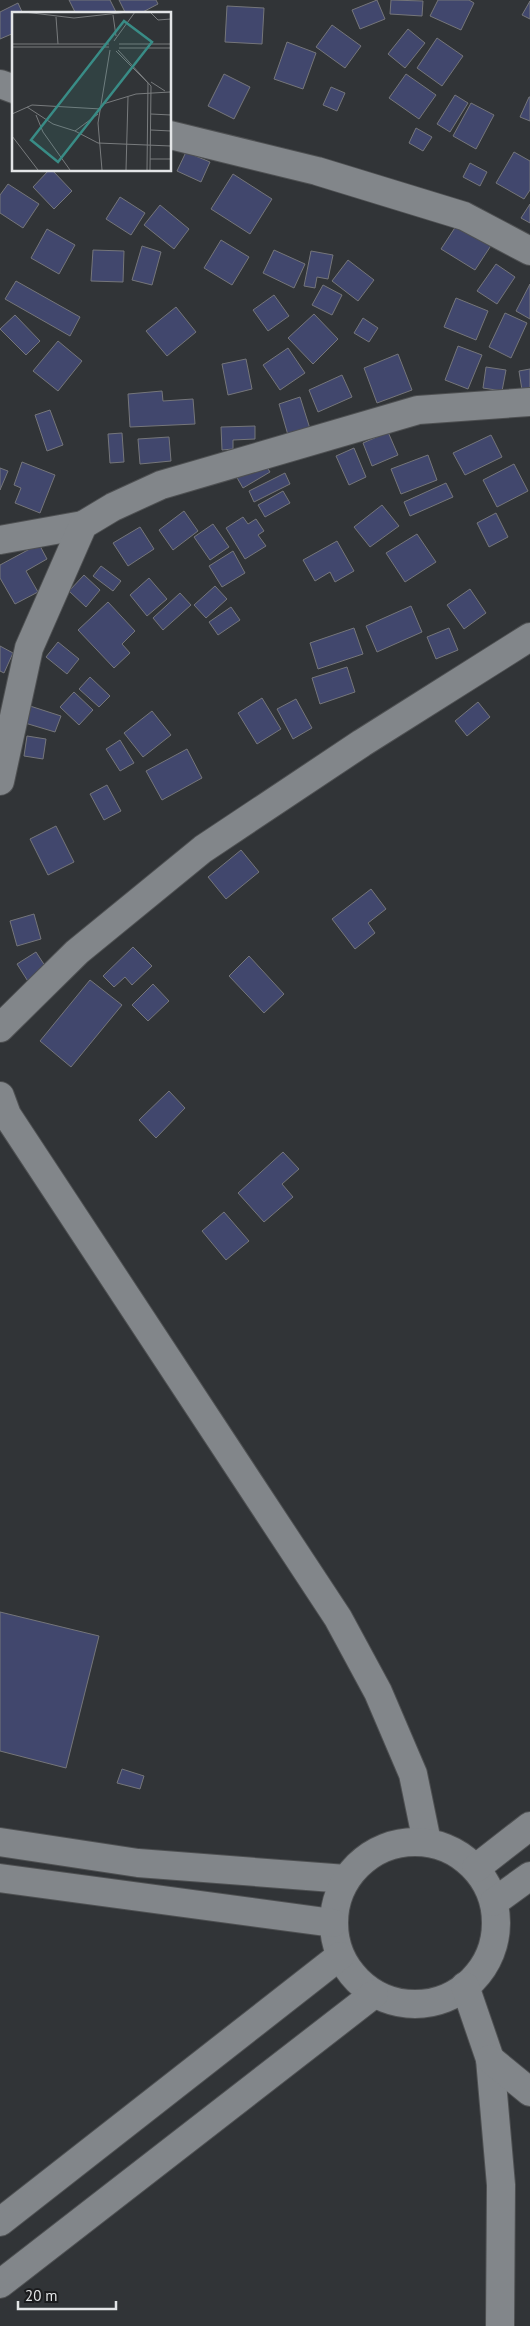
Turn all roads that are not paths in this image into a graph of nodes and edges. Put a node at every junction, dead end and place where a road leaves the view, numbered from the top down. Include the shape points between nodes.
1 (0, 84) edge
2 (12, 88) edge
3 (171, 135) edge
4 (530, 252) edge
5 (530, 402) edge
6 (83, 525) junction
7 (0, 540) edge
8 (530, 637) edge
9 (0, 781) edge
10 (0, 1028) edge
11 (2, 1111) edge
12 (530, 1826) edge
13 (0, 1842) edge
14 (427, 1842) junction
15 (476, 1868) junction
16 (530, 1876) edge
17 (0, 1878) edge
18 (346, 1879) junction
19 (494, 1902) junction
20 (334, 1923) junction
21 (340, 1956) junction
22 (466, 1986) junction
23 (374, 1994) junction
24 (490, 2059) junction
25 (530, 2092) edge
26 (0, 2222) edge
27 (0, 2284) edge
28 (500, 2326) edge

1 - 2 street
3 - 4 street via 317,171 464,216
5 - 6 street via 418,410 161,485
6 - 7 street
6 - 9 street via 29,648
8 - 10 street via 203,849 77,952
11 - 14 street via 338,1618 378,1692 413,1774
12 - 15 street
13 - 18 street via 138,1863
14 - 15 street via 454,1851
14 - 18 street via 403,1842 381,1848
15 - 19 street
16 - 19 street
17 - 20 street
18 - 20 street via 336,1900
19 - 22 street via 497,1923 492,1947 482,1969
20 - 21 street
21 - 23 street via 354,1978
21 - 26 street
22 - 23 street via 444,1998 421,2004 397,2002
22 - 24 street
23 - 27 street
24 - 25 street
24 - 28 street via 501,2185

